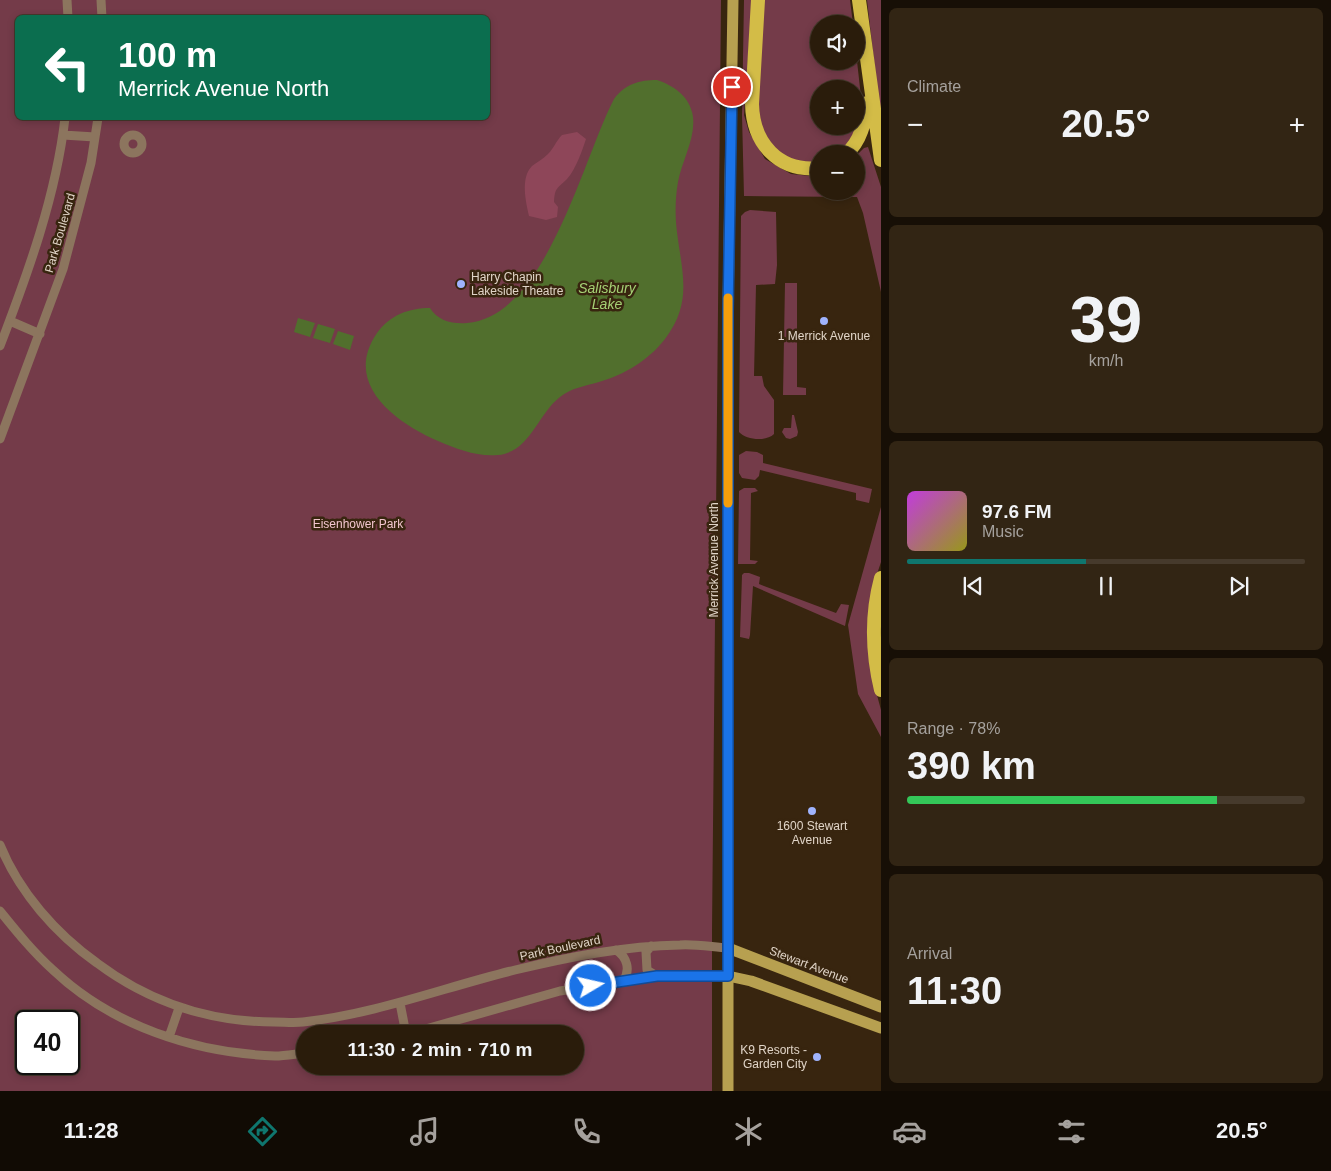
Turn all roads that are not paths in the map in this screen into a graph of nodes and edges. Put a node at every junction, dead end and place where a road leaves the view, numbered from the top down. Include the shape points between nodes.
1 (66, 0) edge
2 (101, 0) edge
3 (733, 0) edge
4 (758, 0) edge
5 (858, 0) edge
6 (68, 15) edge
7 (102, 15) edge
8 (870, 82) junction
9 (64, 120) edge
10 (98, 120) edge
11 (62, 135) junction
12 (95, 137) junction
13 (854, 145) edge
14 (881, 160) edge
15 (810, 168) edge
16 (10, 321) junction
17 (40, 334) junction
18 (0, 346) edge
19 (0, 438) edge
20 (881, 578) edge
21 (881, 690) edge
22 (0, 845) edge
23 (0, 911) edge
24 (651, 946) junction
25 (728, 948) junction
26 (616, 950) junction
27 (657, 976) junction
28 (728, 976) junction
29 (623, 981) junction
30 (400, 1003) junction
31 (881, 1007) edge
32 (179, 1008) junction
33 (405, 1025) edge
34 (439, 1025) edge
35 (881, 1028) edge
36 (169, 1037) junction
37 (296, 1054) edge
38 (728, 1091) edge

1 - 6 street
2 - 7 street
3 - 25 main road, Merrick Avenue North via 728,312
4 - 15 highway via 752,104 757,134 780,160
5 - 8 highway
8 - 13 highway via 865,120
8 - 14 highway
9 - 11 street, Park Boulevard
10 - 12 street, Park Boulevard
11 - 12 street
11 - 16 street, Park Boulevard via 44,219
12 - 17 street, Park Boulevard via 74,234
16 - 17 street
16 - 18 street, Park Boulevard
17 - 19 street, Park Boulevard
20 - 21 highway via 874,611 873,640
22 - 32 street, Park Boulevard via 23,887 53,925 82,952 114,976
23 - 36 street via 31,948 82,994 146,1029
24 - 25 street, Park Boulevard via 681,944
24 - 26 street, Park Boulevard
24 - 27 street via 646,952 647,970
25 - 28 main road, Merrick Avenue North
25 - 31 main road, Stewart Avenue
26 - 29 street via 625,957 627,964 628,973
26 - 30 street, Park Boulevard via 515,970
27 - 28 street
27 - 29 street
28 - 35 main road via 751,981
28 - 38 main road, Merrick Avenue North
29 - 34 street via 560,991
30 - 32 street, Park Boulevard via 301,1023 248,1022
30 - 33 street
32 - 36 street
36 - 37 street via 220,1050 276,1056

